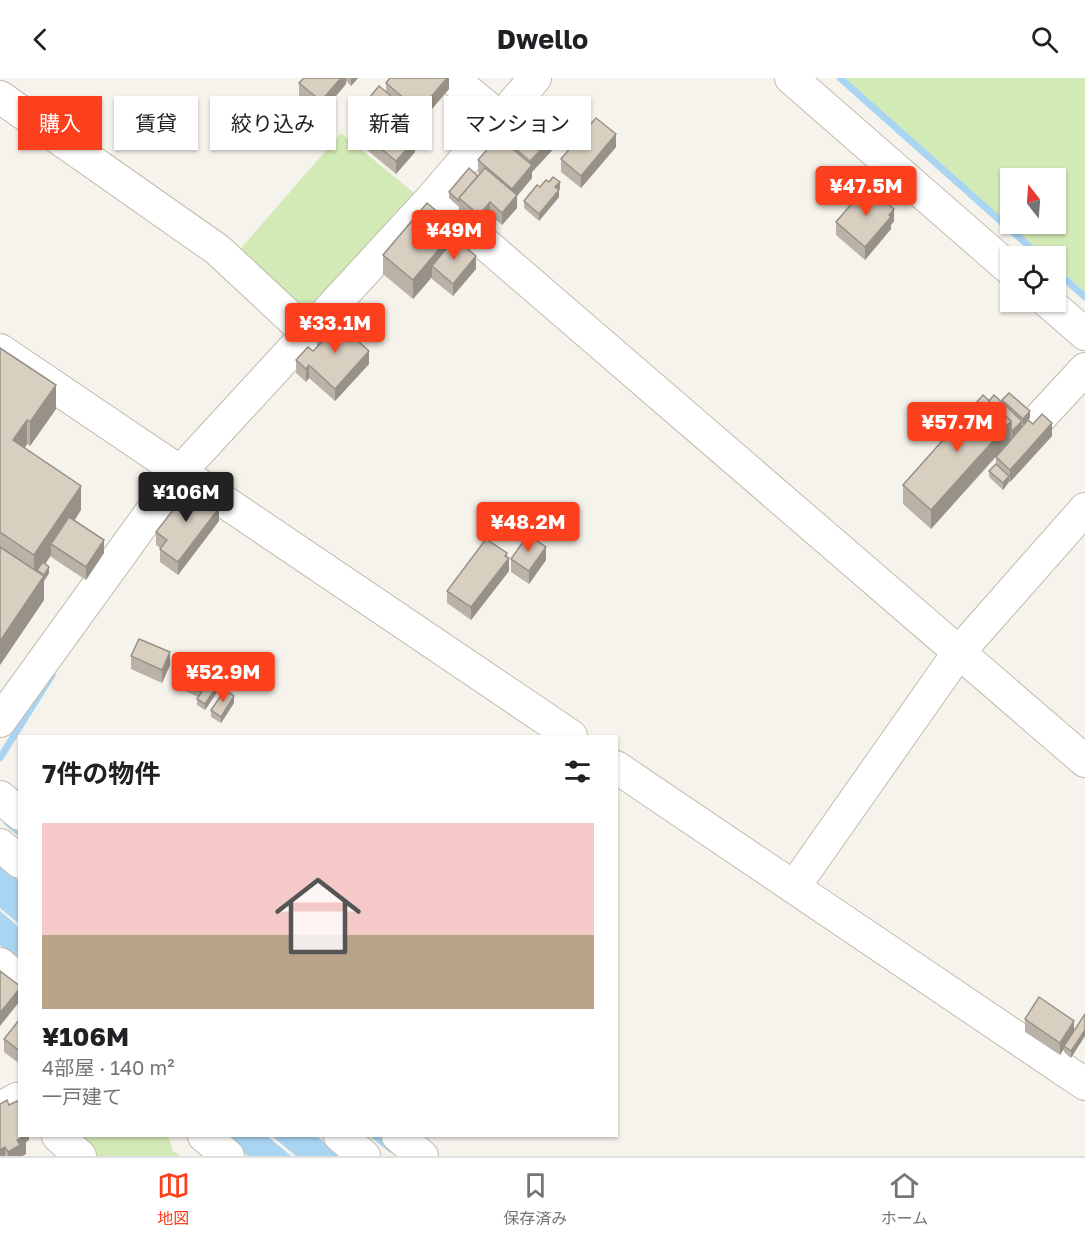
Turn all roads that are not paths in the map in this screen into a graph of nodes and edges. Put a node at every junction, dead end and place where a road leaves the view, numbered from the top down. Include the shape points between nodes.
1 (452, 78) edge
2 (535, 78) edge
3 (791, 78) edge
4 (474, 96) edge
5 (519, 96) edge
6 (0, 97) edge
7 (473, 150) edge
8 (432, 198) junction
9 (1000, 260) edge
10 (1060, 312) edge
11 (308, 334) junction
12 (1085, 334) edge
13 (0, 350) edge
14 (1085, 369) edge
15 (1036, 422) edge
16 (180, 472) junction
17 (1085, 509) edge
18 (959, 652) junction
19 (0, 721) edge
20 (570, 735) edge
21 (1085, 760) edge
22 (618, 768) edge
23 (0, 797) edge
24 (18, 812) edge
25 (0, 845) edge
26 (18, 860) edge
27 (794, 887) junction
28 (0, 964) edge
29 (18, 979) edge
30 (1085, 1084) edge
31 (18, 1100) edge
32 (0, 1108) edge
33 (59, 1137) edge
34 (205, 1137) edge
35 (341, 1137) edge
36 (399, 1137) edge
37 (80, 1156) edge
38 (228, 1156) edge
39 (364, 1156) edge
40 (422, 1156) edge

1 - 4 street
2 - 5 street
3 - 9 street
6 - 11 street via 218,250
7 - 8 street
8 - 11 street
8 - 18 street
10 - 12 street
11 - 16 street
13 - 16 street
14 - 15 street
16 - 19 street
16 - 20 street
17 - 18 street
18 - 21 street
18 - 27 street
22 - 27 street
23 - 24 street
25 - 26 street
27 - 30 street
28 - 29 street
31 - 32 street
33 - 37 street
34 - 38 street
35 - 39 street
36 - 40 street

